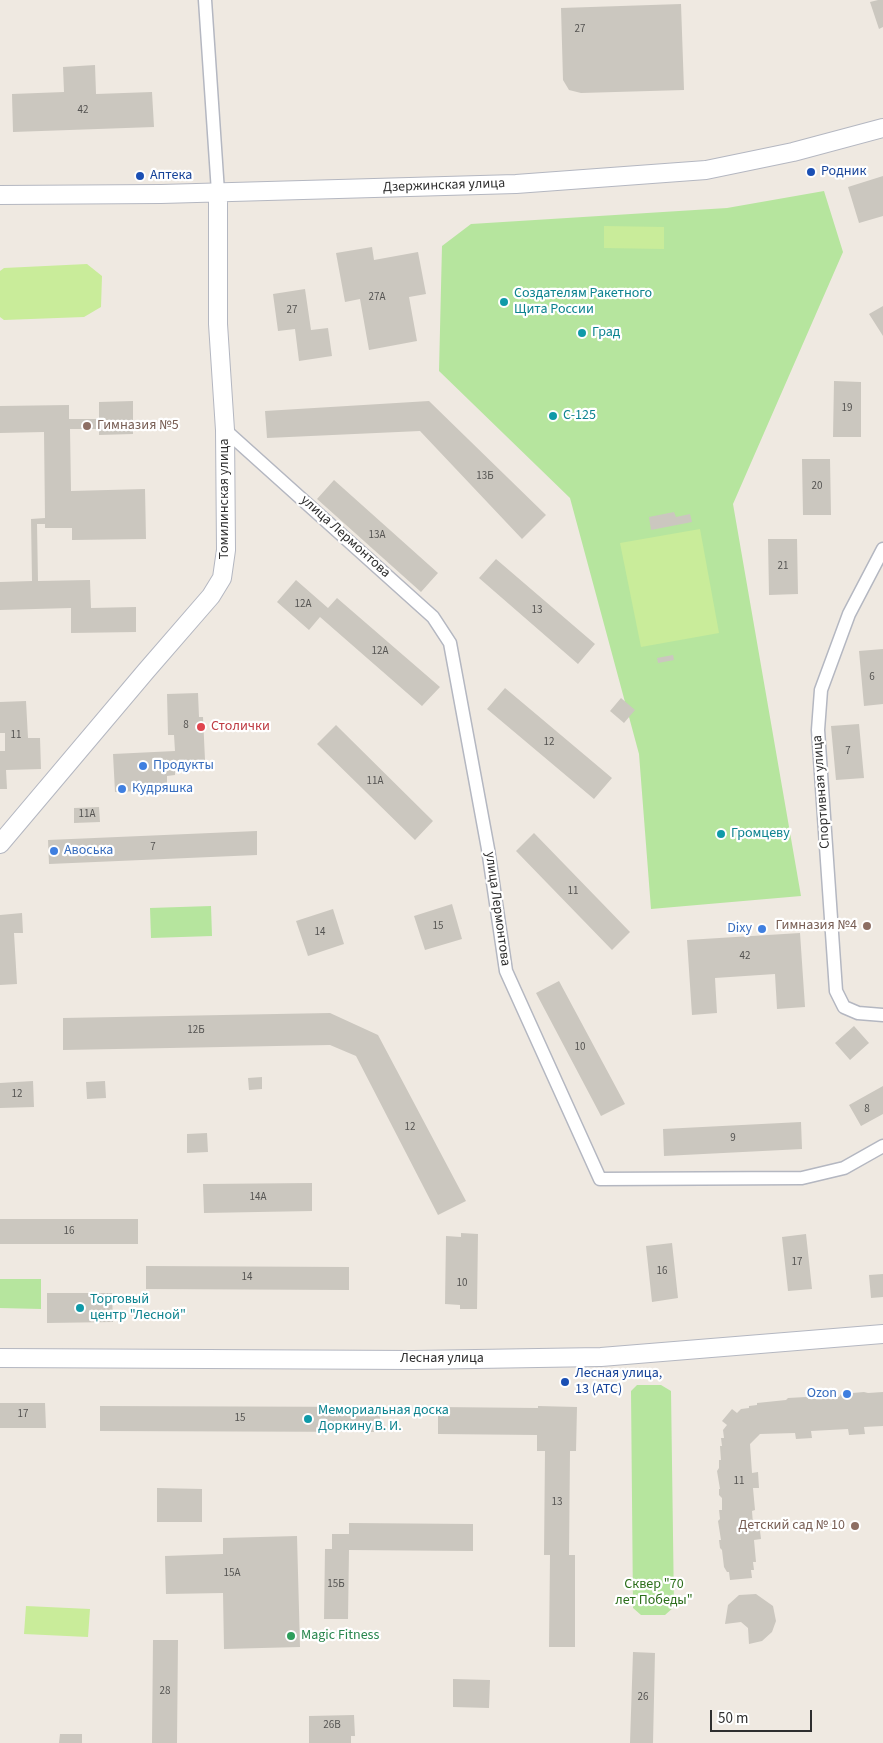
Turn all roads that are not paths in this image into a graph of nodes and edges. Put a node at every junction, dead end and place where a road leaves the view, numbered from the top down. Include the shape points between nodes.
1 (205, 0) edge
2 (883, 128) edge
3 (218, 192) junction
4 (0, 195) edge
5 (225, 430) junction
6 (883, 549) edge
7 (0, 844) edge
8 (883, 1015) edge
9 (883, 1146) edge
10 (883, 1334) edge
11 (0, 1358) edge

1 - 3 street
2 - 3 street, Дзержинская улица via 793,152 706,170 516,184
3 - 4 street, Дзержинская улица
3 - 5 street, Томилинская улица via 218,324
5 - 7 street, Томилинская улица via 226,550 222,578 211,596
5 - 9 street, улица Лермонтова via 432,617 450,643 488,849 506,971 600,1179 802,1178 844,1168
6 - 8 street, Спортивная улица via 849,614 821,690 818,730 836,992 844,1007 858,1013
10 - 11 street, Лесная улица via 601,1357 422,1360

